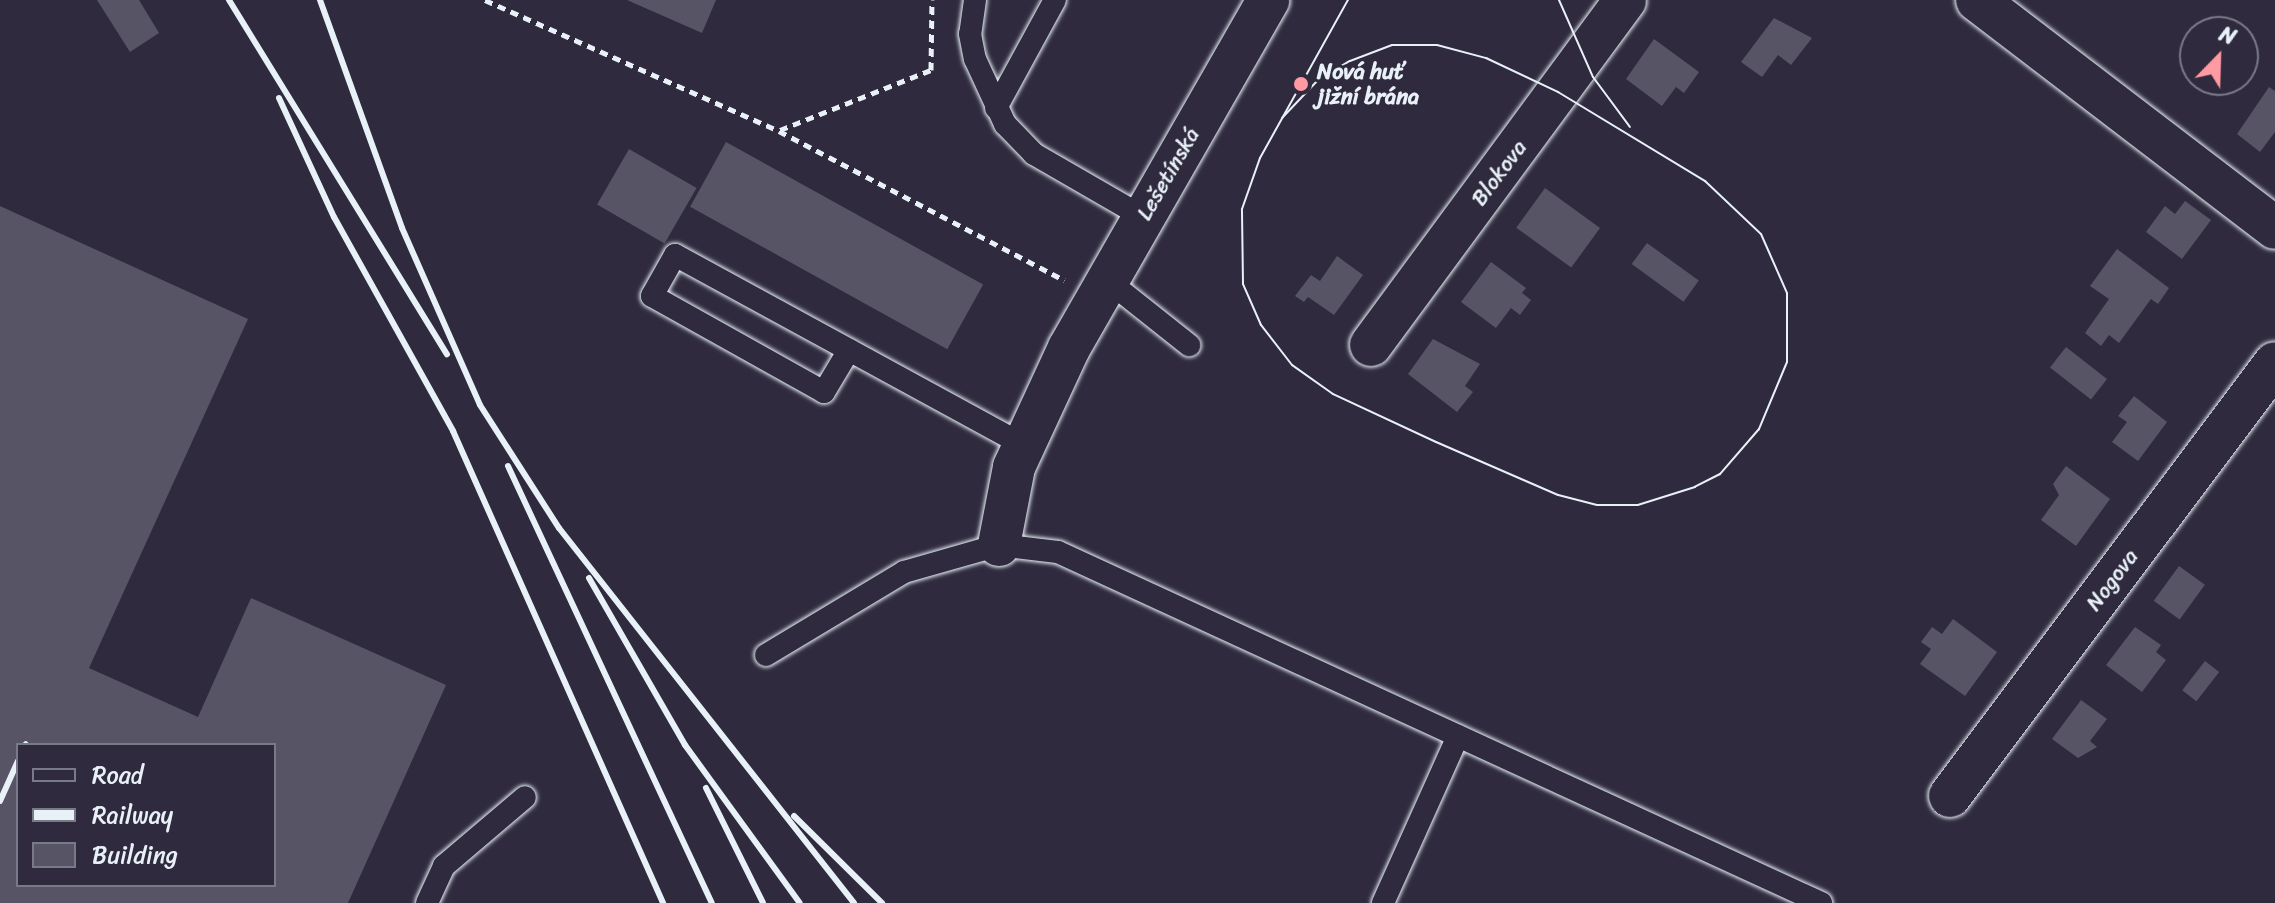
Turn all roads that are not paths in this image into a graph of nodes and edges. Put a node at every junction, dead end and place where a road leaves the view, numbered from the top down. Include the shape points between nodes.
1 (975, 0) edge
2 (1055, 0) edge
3 (1268, 0) edge
4 (1625, 0) edge
5 (1977, 0) edge
6 (996, 108) junction
7 (1143, 217) junction
8 (2275, 228) edge
9 (1103, 289) junction
10 (1189, 345) dead end
11 (1371, 345) dead end
12 (849, 350) junction
13 (2275, 363) edge
14 (1024, 445) junction
15 (999, 545) junction
16 (766, 655) dead end
17 (1458, 736) junction
18 (1950, 796) dead end
19 (525, 797) dead end
20 (427, 903) edge
21 (1383, 903) edge
22 (1821, 903) edge

1 - 6 lane via 970,34
2 - 6 lane
3 - 7 street, Lešetínská
4 - 11 street, Blokova
5 - 8 street
6 - 7 lane via 1034,154
7 - 9 street, Lešetínská
9 - 10 lane
9 - 14 street, Lešetínská
12 - 12 lane via 675,255 652,296 824,392
12 - 14 lane
13 - 18 street, Nogova
14 - 15 street, Lešetínská
15 - 16 lane via 904,572
15 - 17 lane via 1058,552
17 - 21 lane
17 - 22 lane
19 - 20 lane via 444,866

